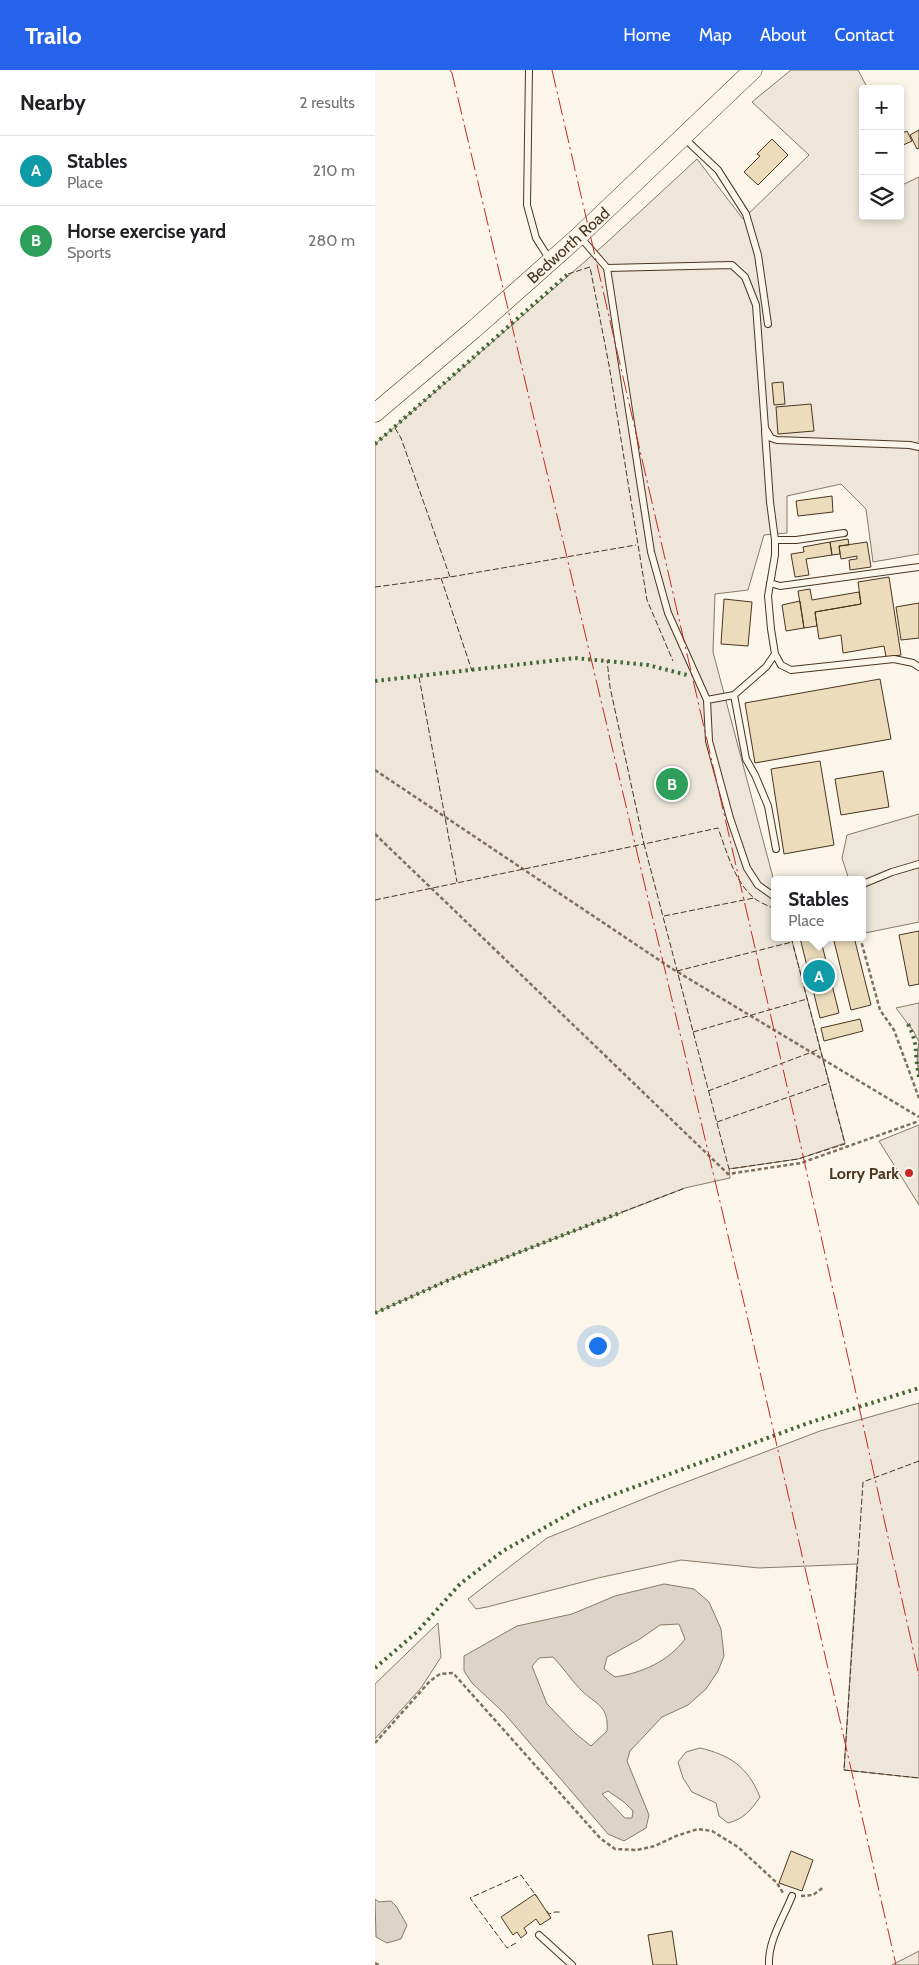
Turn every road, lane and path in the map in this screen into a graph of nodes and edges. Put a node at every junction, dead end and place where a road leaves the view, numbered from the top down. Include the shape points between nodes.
1 (529, 70) edge
2 (753, 70) edge
3 (684, 137) junction
4 (579, 236) junction
5 (551, 262) junction
6 (607, 268) junction
7 (768, 324) dead end
8 (375, 413) edge
9 (765, 428) junction
10 (919, 447) edge
11 (844, 532) dead end
12 (775, 540) junction
13 (919, 566) edge
14 (769, 583) junction
15 (775, 654) junction
16 (919, 668) edge
17 (734, 695) junction
18 (707, 700) junction
19 (375, 770) edge
20 (375, 834) edge
21 (776, 848) dead end
22 (919, 864) edge
23 (866, 883) edge
24 (771, 894) edge
25 (861, 941) edge
26 (919, 1098) edge
27 (919, 1119) edge
28 (375, 1743) edge
29 (824, 1888) dead end
30 (792, 1896) junction
31 (539, 1935) dead end
32 (375, 1963) edge
33 (379, 1965) edge
34 (572, 1965) edge
35 (769, 1965) edge

1 - 5 lane via 527,205 536,238
2 - 3 main road, Bedworth Road
3 - 4 main road, Bedworth Road
3 - 7 lane via 718,170 745,214 758,255
4 - 5 main road, Bedworth Road
4 - 6 lane
5 - 8 main road, Bedworth Road
6 - 9 lane via 732,265 745,277 756,305
6 - 18 lane via 651,552 667,613
9 - 10 lane via 771,438 777,440
9 - 12 lane
11 - 12 lane
12 - 14 lane
13 - 14 lane via 779,586
14 - 15 lane
15 - 16 lane via 781,665 791,670 894,660 913,663
15 - 17 lane via 766,668
17 - 18 lane
17 - 21 lane via 746,759 768,806
18 - 24 lane via 709,741 735,835 747,868 758,885
19 - 27 path via 671,968
20 - 27 path via 728,1174 801,1163
22 - 23 lane
25 - 26 path via 880,1010 894,1030
28 - 30 path via 431,1680 440,1674 453,1673 599,1838 615,1849 637,1850 699,1829 711,1831 739,1847 783,1893
29 - 30 path via 813,1895
30 - 35 lane via 773,1938
31 - 34 lane
32 - 33 path

